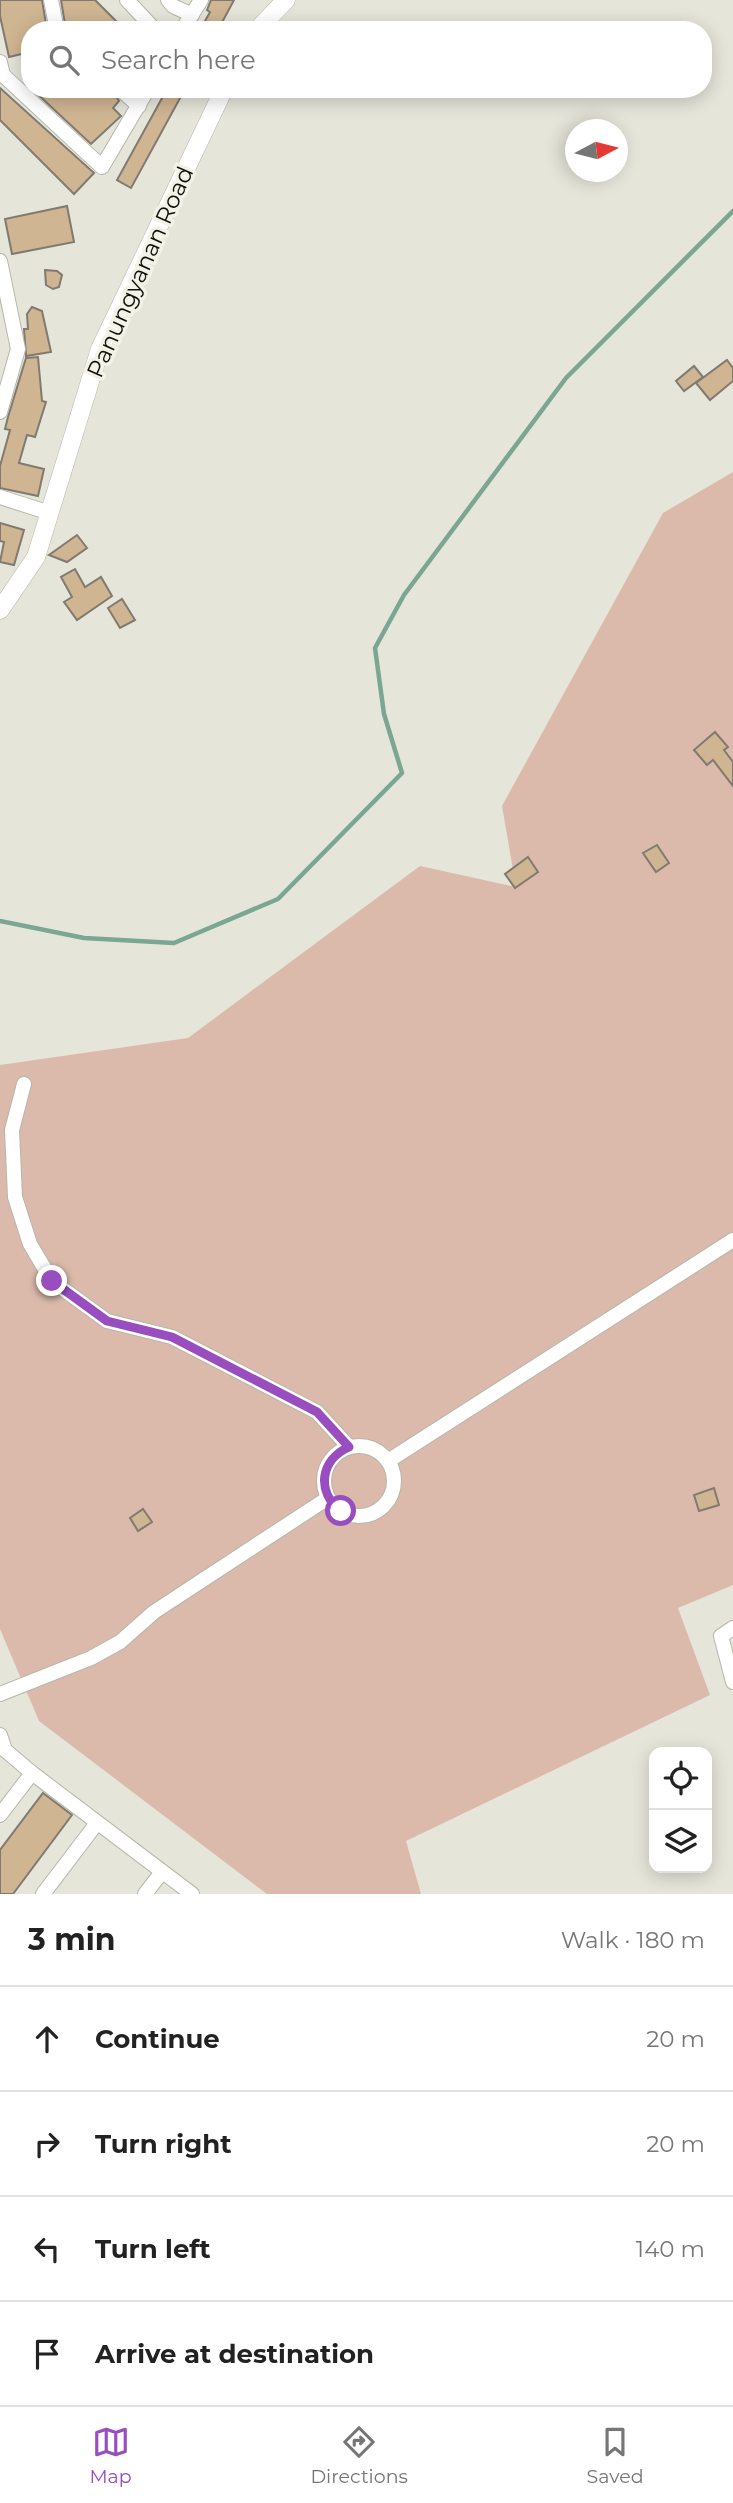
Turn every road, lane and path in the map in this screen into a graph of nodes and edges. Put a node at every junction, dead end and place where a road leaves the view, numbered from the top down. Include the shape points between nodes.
1 (51, 0) edge
2 (127, 0) edge
3 (169, 0) edge
4 (201, 0) edge
5 (286, 0) edge
6 (192, 15) junction
7 (55, 21) edge
8 (147, 21) edge
9 (188, 21) edge
10 (266, 21) edge
11 (0, 62) edge
12 (21, 92) edge
13 (28, 98) edge
14 (130, 98) edge
15 (143, 98) edge
16 (220, 98) edge
17 (139, 106) junction
18 (0, 261) edge
19 (0, 409) edge
20 (0, 497) edge
21 (50, 513) junction
22 (0, 610) edge
23 (24, 1084) dead end
24 (733, 1240) edge
25 (349, 1447) junction
26 (388, 1461) junction
27 (328, 1498) junction
28 (733, 1628) edge
29 (733, 1682) edge
30 (0, 1694) edge
31 (0, 1735) edge
32 (32, 1773) junction
33 (0, 1815) edge
34 (97, 1823) junction
35 (162, 1871) junction
36 (43, 1894) edge
37 (145, 1894) edge
38 (192, 1894) edge

1 - 7 street
2 - 8 street
3 - 6 street
4 - 6 street
5 - 10 street
6 - 9 street
11 - 12 street via 3,75
13 - 17 street via 102,167
14 - 17 street
15 - 17 street
16 - 21 street, Panungyanan Road via 100,349
18 - 19 street via 18,349
20 - 21 street
21 - 22 street, Panungyanan Road via 36,557
23 - 25 street via 12,1130 15,1197 30,1244 52,1281 107,1321 172,1337 317,1412
24 - 26 street
25 - 26 street via 375,1449
25 - 27 street via 328,1463 324,1480
26 - 27 street via 393,1489 377,1511 349,1515
27 - 30 street via 154,1612 120,1642
28 - 29 street via 721,1636
31 - 32 street via 5,1750
32 - 33 street
32 - 34 street
34 - 35 street
34 - 36 street
35 - 37 street
35 - 38 street

